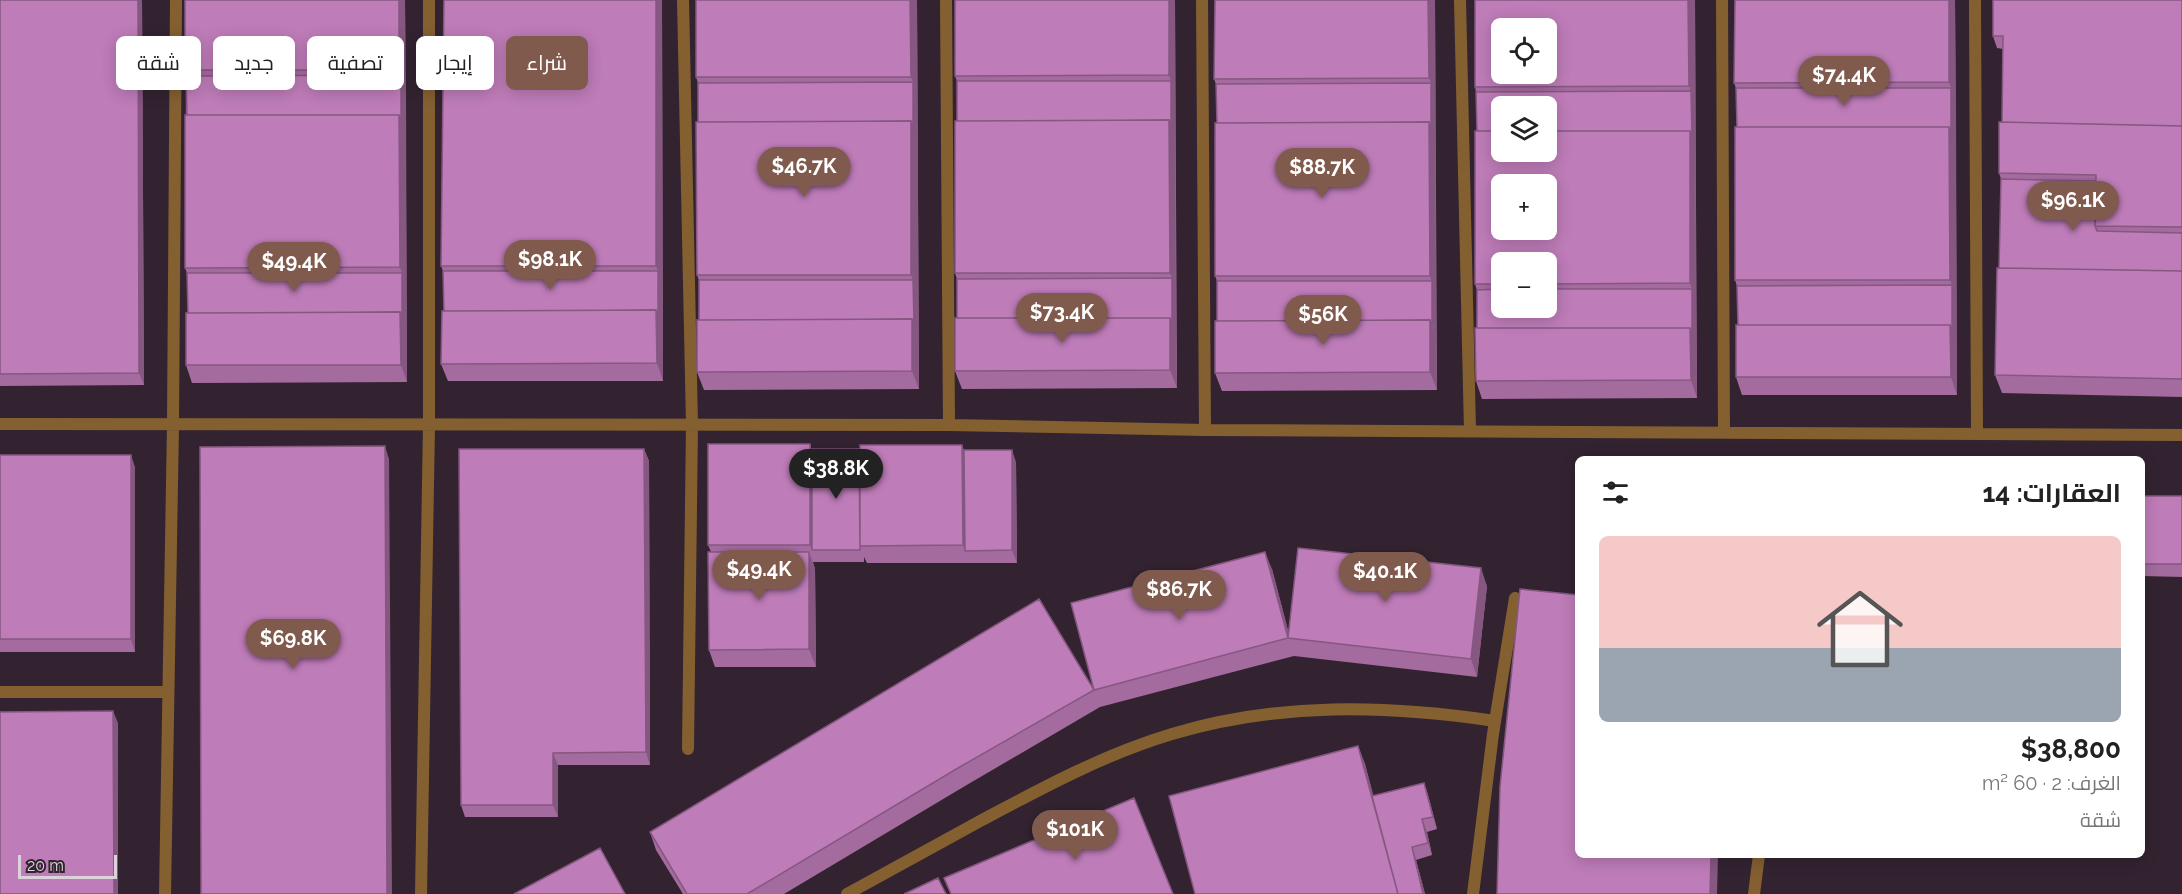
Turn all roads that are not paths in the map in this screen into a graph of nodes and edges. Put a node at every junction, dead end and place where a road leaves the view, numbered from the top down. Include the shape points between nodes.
1 (176, 0) edge
2 (429, 0) edge
3 (683, 0) edge
4 (946, 0) edge
5 (1202, 0) edge
6 (1460, 0) edge
7 (1722, 0) edge
8 (1975, 0) edge
9 (0, 424) edge
10 (173, 425) junction
11 (429, 425) junction
12 (692, 425) junction
13 (949, 425) junction
14 (1205, 430) junction
15 (1470, 431) junction
16 (1724, 432) junction
17 (1977, 432) junction
18 (2182, 435) edge
19 (1515, 598) dead end
20 (0, 692) edge
21 (167, 692) junction
22 (1495, 721) junction
23 (688, 749) dead end
24 (1759, 858) edge
25 (165, 894) edge
26 (421, 894) edge
27 (847, 894) edge
28 (1473, 894) edge
29 (1754, 894) edge

1 - 10 street
2 - 11 street
3 - 12 street
4 - 13 street
5 - 14 street
6 - 15 street
7 - 16 street
8 - 17 street
9 - 10 street
10 - 11 street
10 - 21 street
11 - 12 street
11 - 26 street
12 - 13 street
12 - 23 street
13 - 14 street
14 - 15 street
15 - 16 street
16 - 17 street
17 - 18 street
19 - 22 street
20 - 21 street
21 - 25 street
22 - 27 street via 1398,709 1339,708 1276,712 1172,734 1062,777
22 - 28 street
24 - 29 street

